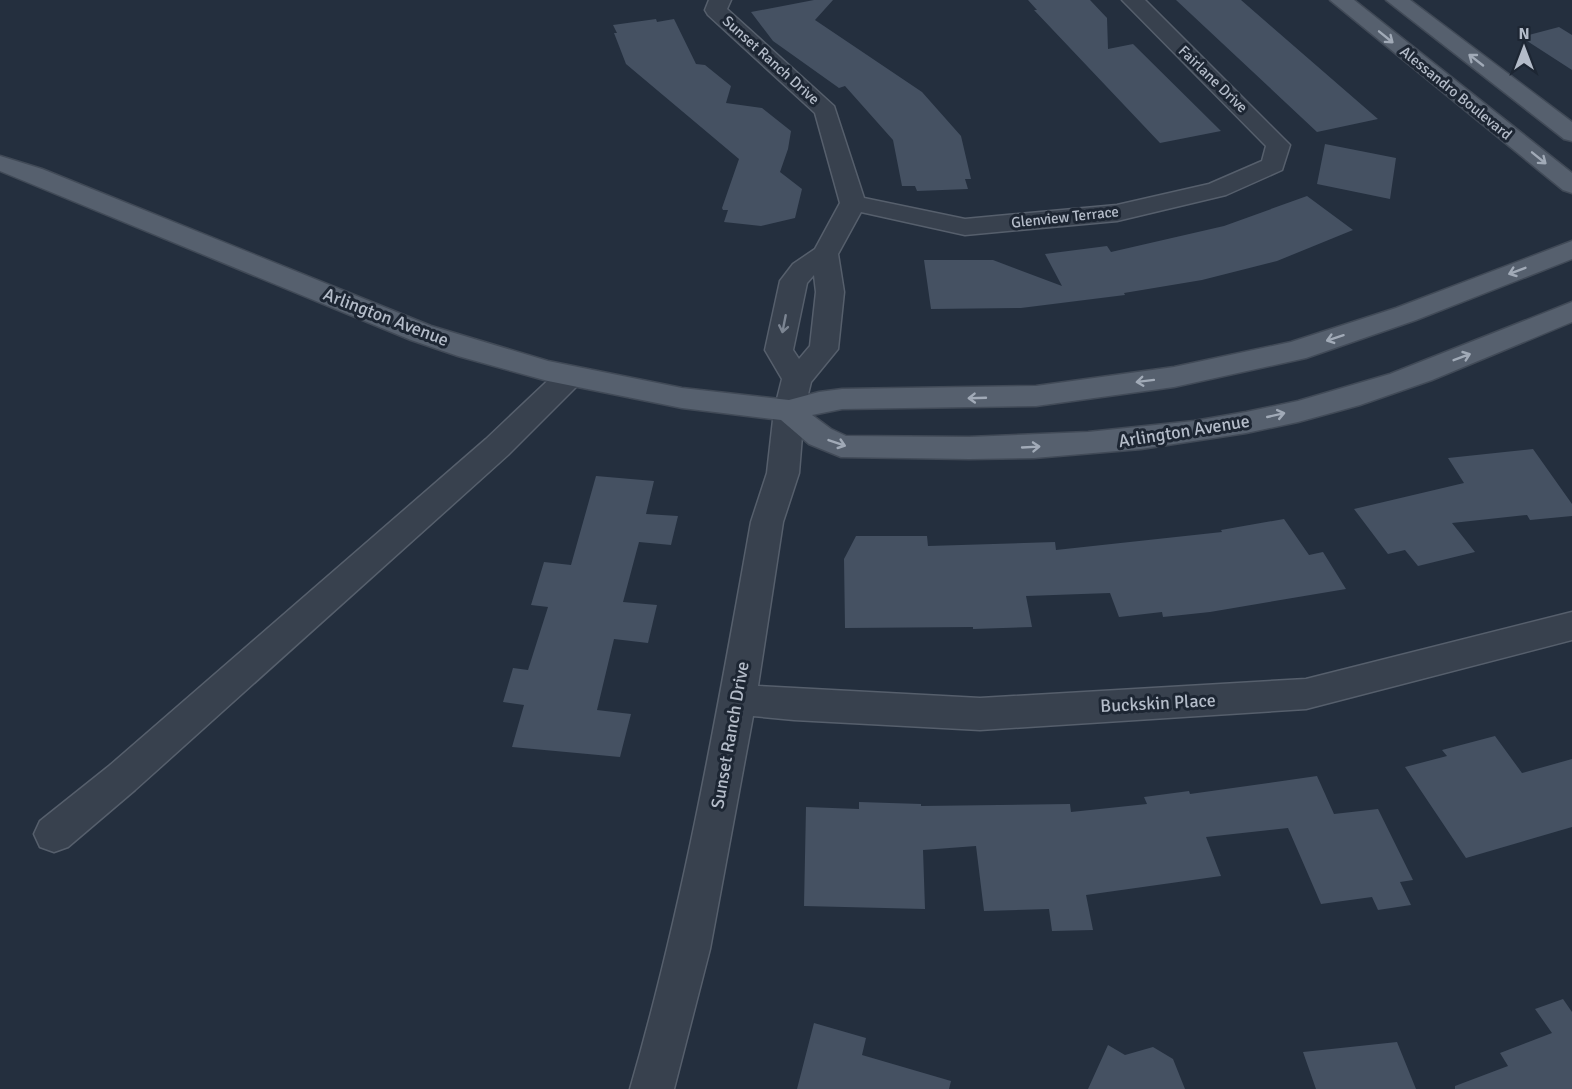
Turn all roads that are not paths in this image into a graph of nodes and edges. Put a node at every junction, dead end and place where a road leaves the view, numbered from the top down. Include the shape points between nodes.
1 (720, 0) edge
2 (1133, 0) edge
3 (1341, 0) edge
4 (1397, 0) edge
5 (1572, 134) edge
6 (0, 163) edge
7 (1273, 165) joint
8 (1572, 185) edge
9 (852, 203) junction
10 (1572, 249) edge
11 (825, 254) junction
12 (1572, 311) edge
13 (570, 376) junction
14 (793, 395) junction
15 (1572, 626) edge
16 (737, 699) junction
17 (54, 834) dead end
18 (652, 1089) edge

1 - 9 street, Sunset Ranch Drive via 716,10 826,111
2 - 7 street, Fairlane Drive via 1278,145
3 -> 8 main road, Alessandro Boulevard
5 -> 4 main road
6 - 13 main road, Arlington Avenue via 421,333
7 - 9 street, Glenview Terrace via 1217,190 1117,213 965,227
9 - 11 street
10 -> 14 main road, Arlington Avenue via 1406,314 1296,351 1174,377 1036,396 819,402
11 - 14 street via 830,292 824,349
11 -> 14 street via 803,270 792,287 779,350
14 -> 12 main road, Arlington Avenue via 817,434 840,446 941,449 1115,442 1199,430 1337,400 1400,381
13 - 14 main road, Arlington Avenue via 682,398
13 - 17 street via 480,463
14 - 16 street, Sunset Ranch Drive via 783,473 767,522
15 - 16 street, Buckskin Place via 1306,694 980,714
16 - 18 street, Sunset Ranch Drive via 697,916

